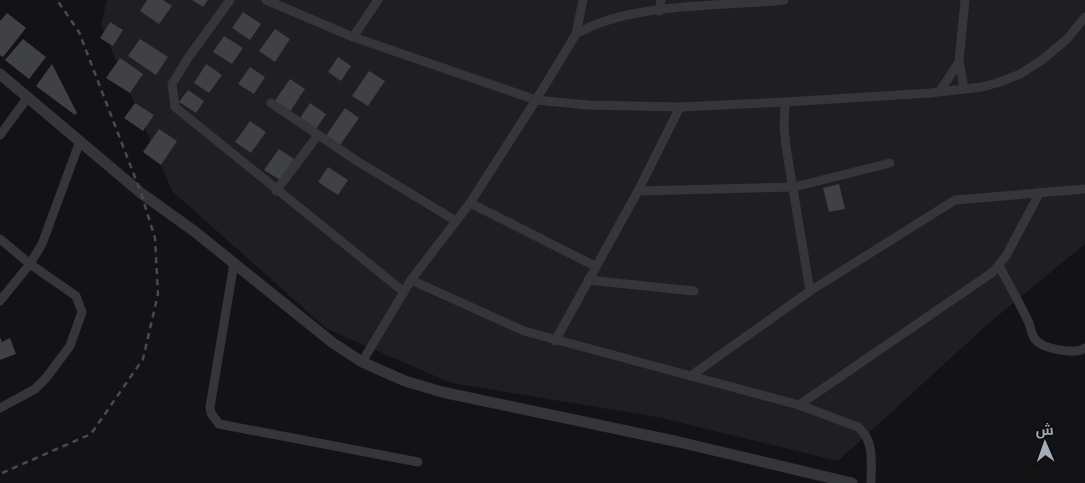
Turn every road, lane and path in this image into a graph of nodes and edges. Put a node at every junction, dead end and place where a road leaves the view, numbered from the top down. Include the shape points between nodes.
1 (230, 0) edge
2 (266, 0) edge
3 (378, 0) edge
4 (583, 0) edge
5 (660, 0) edge
6 (784, 0) edge
7 (965, 0) edge
8 (659, 10) junction
9 (1085, 17) edge
10 (576, 34) junction
11 (353, 37) junction
12 (959, 61) junction
13 (0, 74) edge
14 (964, 88) junction
15 (940, 91) junction
16 (28, 97) junction
17 (536, 100) junction
18 (785, 102) junction
19 (270, 103) dead end
20 (680, 107) junction
21 (0, 135) edge
22 (318, 135) junction
23 (80, 141) junction
24 (890, 163) dead end
25 (794, 188) junction
26 (1085, 189) edge
27 (276, 191) junction
28 (638, 191) junction
29 (1040, 192) junction
30 (470, 203) junction
31 (456, 221) junction
32 (0, 239) edge
33 (234, 263) junction
34 (30, 264) junction
35 (595, 266) junction
36 (999, 266) junction
37 (411, 280) junction
38 (588, 280) junction
39 (694, 291) dead end
40 (810, 291) junction
41 (404, 292) junction
42 (0, 301) edge
43 (555, 341) junction
44 (1085, 348) edge
45 (362, 362) junction
46 (692, 375) junction
47 (799, 405) junction
48 (0, 408) edge
49 (418, 462) dead end
50 (852, 483) edge
51 (872, 483) edge

1 - 27 street via 172,84 172,99 175,107 190,121
2 - 11 street
3 - 11 street
4 - 10 street
5 - 8 street
6 - 8 street
7 - 12 street
8 - 10 street via 593,23
9 - 14 street via 1067,39 1020,74 992,85
10 - 17 street
11 - 17 street
12 - 14 street
12 - 15 street
13 - 16 street
14 - 15 street
15 - 18 street
16 - 21 street
16 - 23 street
17 - 20 street
17 - 30 street
18 - 20 street
18 - 25 street via 784,126
19 - 22 street
20 - 28 street
22 - 27 street
22 - 31 street
23 - 33 street via 141,193
23 - 34 street via 55,214
24 - 25 street
25 - 28 street
25 - 40 street
26 - 29 street
27 - 41 street
28 - 35 street
29 - 36 street
29 - 40 street via 955,200
30 - 31 street
30 - 35 street
31 - 37 street
32 - 34 street
33 - 45 street via 302,320
33 - 49 street via 210,407 213,418 219,424
34 - 42 street
34 - 48 street via 76,296 82,312 70,346 52,371 35,389
35 - 38 street
36 - 44 street via 1035,340 1071,352
36 - 47 street
37 - 41 street
37 - 43 street via 524,332
38 - 39 street
38 - 43 street
40 - 46 street
41 - 45 street
43 - 46 street
45 - 50 street via 405,381 442,392 679,442
46 - 47 street
47 - 51 street via 862,430 871,450

